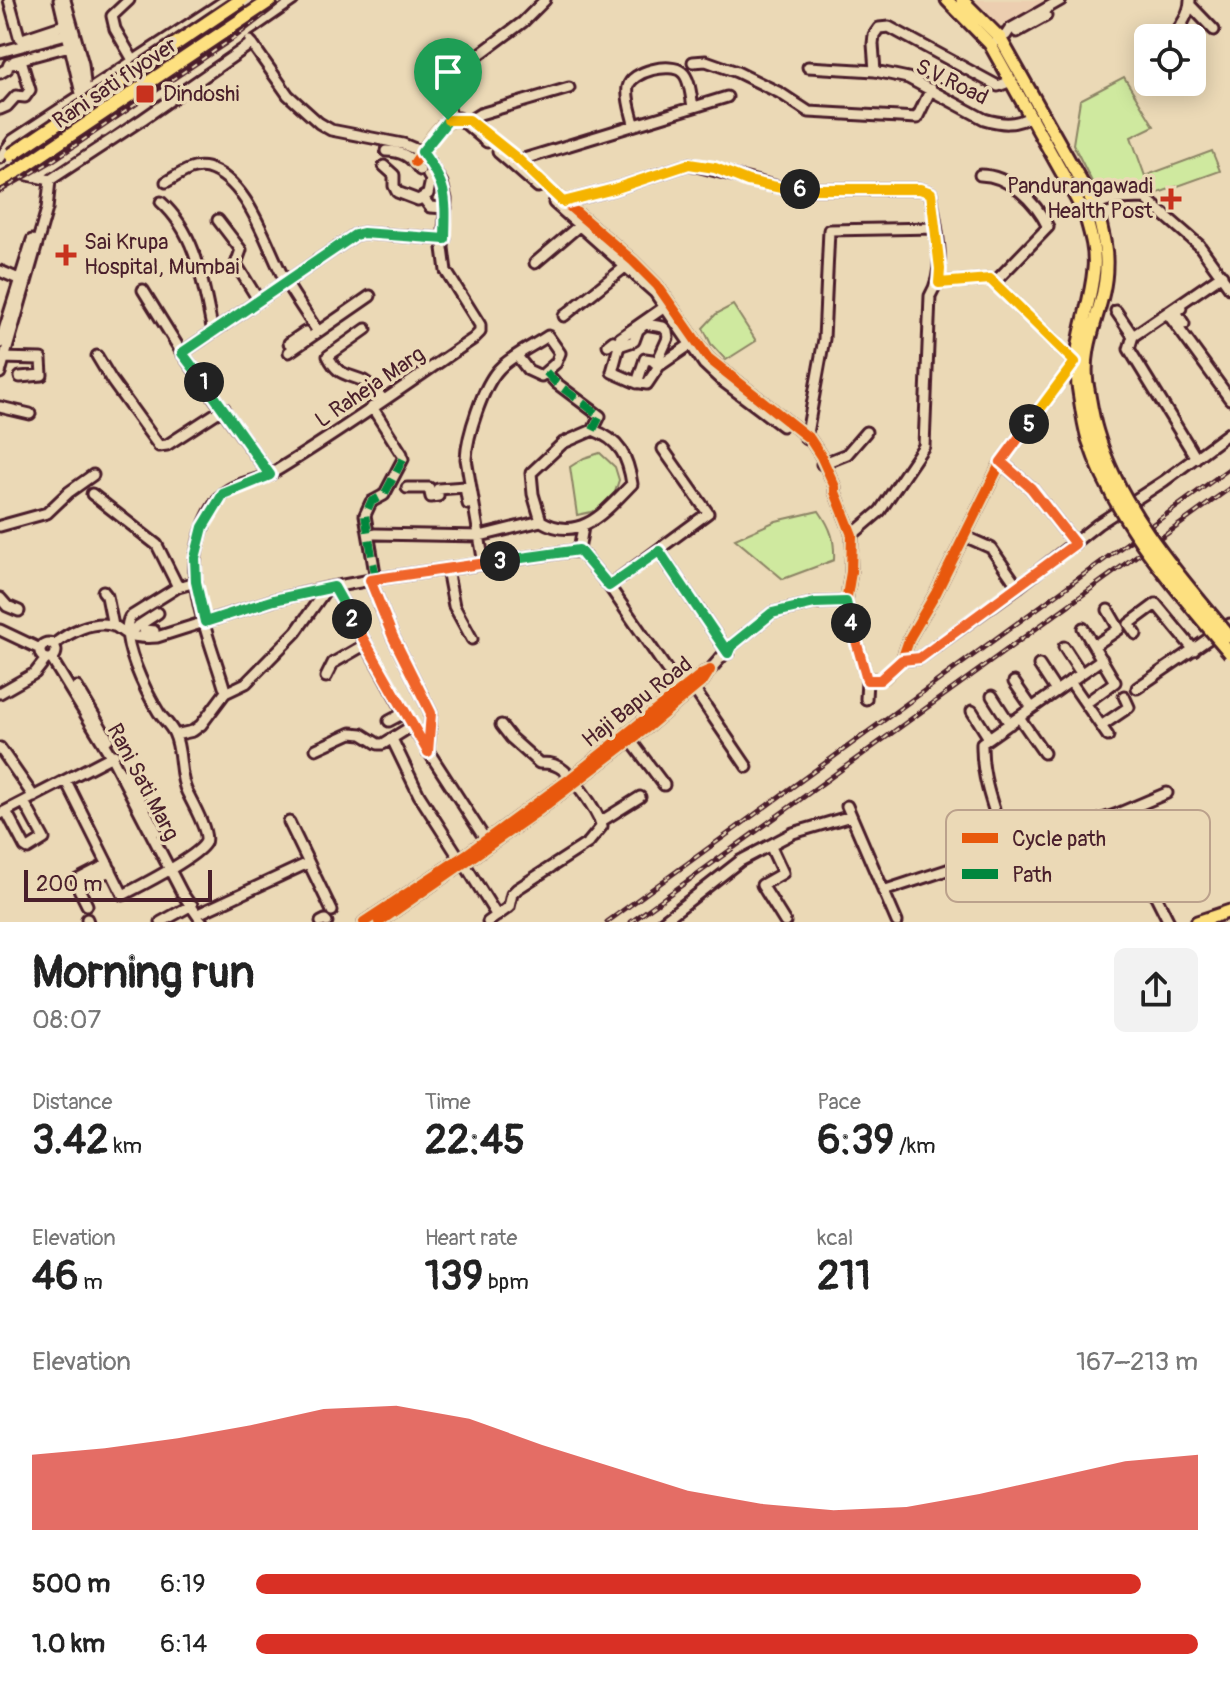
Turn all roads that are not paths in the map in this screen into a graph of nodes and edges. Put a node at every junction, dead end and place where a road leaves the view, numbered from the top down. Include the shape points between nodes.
1 (9, 0) edge
2 (59, 0) edge
3 (65, 0) edge
4 (129, 0) edge
5 (226, 0) edge
6 (241, 0) edge
7 (271, 0) edge
8 (293, 0) edge
9 (545, 0) edge
10 (947, 0) edge
11 (962, 0) edge
12 (1064, 1) edge
13 (1190, 3) edge
14 (1179, 24) edge
15 (69, 28) junction
16 (1214, 30) dead end
17 (249, 39) junction
18 (999, 39) junction
19 (74, 45) junction
20 (0, 52) edge
21 (133, 60) junction
22 (693, 62) dead end
23 (808, 67) dead end
24 (0, 70) edge
25 (875, 71) junction
26 (1012, 81) junction
27 (569, 88) dead end
28 (931, 89) junction
29 (84, 93) junction
30 (727, 97) dead end
31 (693, 107) junction
32 (0, 109) edge
33 (1031, 116) junction
34 (461, 120) junction
35 (634, 124) junction
36 (106, 136) junction
37 (386, 146) junction
38 (422, 152) junction
39 (4, 158) edge
40 (515, 162) junction
41 (421, 169) junction
42 (980, 175) dead end
43 (8, 177) edge
44 (43, 178) junction
45 (166, 182) dead end
46 (424, 199) junction
47 (161, 202) dead end
48 (559, 203) junction
49 (446, 208) junction
50 (1090, 210) junction
51 (218, 220) dead end
52 (582, 223) junction
53 (935, 228) junction
54 (445, 239) junction
55 (535, 263) dead end
56 (630, 264) junction
57 (0, 271) edge
58 (1222, 275) junction
59 (23, 281) junction
60 (286, 283) junction
61 (939, 283) junction
62 (994, 283) junction
63 (1230, 288) edge
64 (143, 290) dead end
65 (370, 296) dead end
66 (1192, 300) dead end
67 (259, 301) junction
68 (667, 305) junction
69 (1116, 311) dead end
70 (1168, 314) junction
71 (564, 316) dead end
72 (1180, 322) junction
73 (6, 324) edge
74 (366, 329) dead end
75 (213, 332) junction
76 (318, 332) junction
77 (1133, 336) junction
78 (296, 342) dead end
79 (0, 343) edge
80 (616, 343) junction
81 (695, 344) junction
82 (182, 353) junction
83 (97, 356) dead end
84 (517, 356) junction
85 (2, 358) edge
86 (679, 358) dead end
87 (1075, 362) junction
88 (658, 363) junction
89 (546, 372) junction
90 (0, 373) edge
91 (20, 377) dead end
92 (637, 383) junction
93 (1082, 384) junction
94 (749, 396) junction
95 (383, 399) junction
96 (1230, 399) edge
97 (0, 407) edge
98 (372, 407) junction
99 (224, 408) junction
100 (30, 414) dead end
101 (593, 430) junction
102 (866, 432) dead end
103 (1230, 432) edge
104 (806, 439) junction
105 (663, 449) dead end
106 (1196, 458) junction
107 (1001, 462) junction
108 (822, 465) junction
109 (93, 475) dead end
110 (270, 475) junction
111 (407, 488) dead end
112 (92, 494) dead end
113 (541, 521) junction
114 (0, 526) edge
115 (583, 527) junction
116 (375, 534) dead end
117 (477, 535) junction
118 (852, 535) junction
119 (964, 536) junction
120 (1075, 544) junction
121 (579, 550) junction
122 (659, 551) junction
123 (484, 564) junction
124 (447, 569) junction
125 (373, 579) junction
126 (196, 582) junction
127 (609, 586) junction
128 (178, 587) junction
129 (1018, 587) junction
130 (330, 588) junction
131 (103, 591) dead end
132 (0, 598) edge
133 (846, 602) junction
134 (1108, 610) dead end
135 (19, 611) dead end
136 (158, 613) dead end
137 (205, 622) junction
138 (1230, 624) edge
139 (113, 626) junction
140 (1083, 628) dead end
141 (0, 630) edge
142 (126, 634) junction
143 (1136, 634) dead end
144 (1230, 637) edge
145 (472, 639) dead end
146 (366, 644) junction
147 (1094, 646) junction
148 (1064, 647) dead end
149 (1194, 650) junction
150 (728, 653) junction
151 (1230, 653) edge
152 (51, 654) junction
153 (1102, 659) junction
154 (902, 660) junction
155 (1039, 665) dead end
156 (1081, 673) junction
157 (326, 677) dead end
158 (701, 679) junction
159 (867, 680) junction
160 (1070, 681) junction
161 (1014, 682) dead end
162 (224, 687) dead end
163 (1137, 688) dead end
164 (694, 689) junction
165 (1056, 691) junction
166 (0, 693) edge
167 (683, 694) junction
168 (992, 696) dead end
169 (1124, 696) dead end
170 (866, 699) dead end
171 (1086, 703) junction
172 (1032, 708) junction
173 (972, 711) dead end
174 (404, 713) junction
175 (1019, 717) junction
176 (389, 721) dead end
177 (1010, 724) junction
178 (501, 725) dead end
179 (412, 726) junction
180 (1101, 726) junction
181 (175, 735) junction
182 (1108, 736) dead end
183 (629, 738) junction
184 (989, 738) junction
185 (392, 739) junction
186 (0, 748) edge
187 (316, 749) dead end
188 (428, 752) junction
189 (1044, 753) dead end
190 (113, 755) junction
191 (747, 767) dead end
192 (573, 780) junction
193 (66, 781) junction
194 (664, 785) dead end
195 (1167, 793) dead end
196 (640, 797) dead end
197 (16, 808) edge
198 (996, 810) edge
199 (1127, 810) edge
200 (289, 822) dead end
201 (600, 822) junction
202 (487, 843) junction
203 (770, 845) junction
204 (463, 860) junction
205 (308, 863) junction
206 (109, 867) junction
207 (172, 868) junction
208 (946, 870) edge
209 (77, 880) dead end
210 (883, 891) junction
211 (1159, 902) edge
212 (87, 905) dead end
213 (195, 910) edge
214 (332, 911) dead end
215 (1230, 911) edge
216 (497, 916) junction
217 (382, 917) edge
218 (161, 922) edge
219 (321, 922) edge
220 (327, 922) edge
221 (364, 922) edge
222 (488, 922) edge
223 (662, 922) edge
224 (785, 922) edge
225 (897, 922) edge
226 (1169, 922) edge
227 (1197, 922) edge

1 - 15 street via 22,39
2 - 15 street
3 - 15 street
4 - 21 street via 112,16
5 - 21 street
6 - 39 highway, Rani sati flyover, bridge
7 - 43 highway, Rani sati flyover, bridge
8 - 17 street
9 - 34 street via 448,78 443,89
10 - 18 main road
11 - 18 main road
12 - 18 street
13 - 14 street
13 - 16 street
15 - 19 street
15 - 20 street
17 - 36 street
17 - 37 street via 288,95 319,123
18 - 26 main road
18 - 50 main road
19 - 24 street via 15,60
19 - 29 street
21 - 29 street
22 - 28 street via 737,72 809,112 917,118
23 - 25 street, S.V.Road
24 - 32 street via 22,63 30,90
25 - 26 street via 874,35 889,27 998,86
25 - 28 street, S.V.Road
26 - 33 main road
27 - 34 street
28 - 33 street, S.V.Road via 984,119 1017,123
29 - 36 street
29 - 39 street via 13,140
29 - 44 street via 97,135
30 - 31 street
31 - 35 street
31 - 35 street via 680,69 649,72 629,83
33 - 50 main road
34 - 38 street via 445,122
34 - 40 street
35 - 40 street
36 - 44 street
37 - 38 street
37 - 41 street via 408,155
37 - 46 street via 384,168 394,175 397,192
38 - 41 street
38 - 49 street, L Raheja Marg via 442,183
40 - 48 street
41 - 46 street via 431,180
42 - 62 street via 995,175 1017,189 1048,227
43 - 44 street
44 - 59 street
45 - 60 street via 198,167 232,183 255,217
46 - 49 street via 430,207
47 - 75 street via 188,239
48 - 52 street
48 - 53 street via 689,164 786,189 920,189 931,193
49 - 54 street, L Raheja Marg
50 - 58 street via 1130,197 1145,198 1199,245
50 - 87 main road via 1094,269
50 - 93 main road via 1104,239 1107,268
51 - 67 street via 241,250 236,264
52 - 55 street
52 - 56 street
53 - 61 street
53 - 104 street via 829,230 824,339
54 - 60 street via 355,235
54 - 95 street, L Raheja Marg via 446,271 480,332
56 - 68 street
56 - 71 street
57 - 59 street
58 - 63 street
58 - 70 street
59 - 73 street
60 - 67 street
60 - 76 street
61 - 62 street
61 - 118 street via 930,296 924,446 880,511
62 - 87 street
64 - 82 street
65 - 76 street
66 - 72 street via 1176,311
67 - 75 street
68 - 80 street
68 - 81 street
69 - 77 street
70 - 72 street
70 - 77 street
72 - 96 street
73 - 79 street
73 - 85 street
74 - 95 street via 328,356 334,368 366,382
75 - 82 street
76 - 78 street
77 - 106 street via 1129,349
80 - 88 street via 630,344 643,325 663,327 668,338
80 - 92 street via 612,372
81 - 86 street
81 - 88 street
81 - 94 street
81 - 94 street via 721,380
82 - 99 street
83 - 99 street via 159,446
84 - 89 street via 528,370 541,376
84 - 89 street via 548,336 560,353
84 - 117 street via 489,385 467,448
85 - 90 street
85 - 91 street via 41,359 42,375
87 - 93 main road
87 - 107 street
88 - 92 street via 647,384
88 - 92 street via 645,359
89 - 101 street via 600,416
93 - 144 main road, bridge via 1118,482 1162,552
93 - 151 main road, bridge via 1087,436 1115,500 1166,575
94 - 104 street
95 - 98 street, L Raheja Marg
97 - 100 street
98 - 110 street, L Raheja Marg
98 - 125 street via 403,456 384,495 371,502 365,515
99 - 110 street
101 - 113 street via 563,443 531,473
101 - 115 street via 610,436 629,464 632,484
102 - 108 street via 847,454
103 - 106 street
104 - 108 street
105 - 122 street via 708,513
106 - 120 street
107 - 119 street
107 - 120 street via 1031,488
108 - 118 street
109 - 114 street via 47,513
110 - 126 street, L Raheja Marg via 233,488 216,504 195,558
111 - 117 street via 429,488 431,497 438,496 438,489 465,487
112 - 128 street via 157,545
113 - 115 street via 554,529
113 - 117 street
115 - 121 street
116 - 117 street
117 - 123 street
118 - 133 street
119 - 129 street via 991,548
119 - 154 street
120 - 129 street
121 - 123 street
121 - 127 street
122 - 127 street
122 - 150 street
123 - 124 street
124 - 125 street
124 - 145 street via 454,606
125 - 130 street
125 - 188 street via 393,637 431,713
126 - 128 street
126 - 137 street, L Raheja Marg
127 - 167 street
128 - 142 street via 130,617
129 - 154 street via 920,658
130 - 137 street
130 - 146 street
130 - 181 street via 246,683 225,693 193,731
131 - 139 street
132 - 135 street
133 - 150 street, Haji Bapu Road via 772,613
133 - 159 street
134 - 147 street via 1119,629
136 - 142 street
137 - 142 street via 140,637
137 - 162 street, L Raheja Marg
138 - 149 street
139 - 142 street
139 - 152 street via 89,626 63,637
140 - 147 street
141 - 152 street, Rani Sati Marg via 40,649 40,654
142 - 181 street via 143,680
143 - 149 street via 1129,624 1156,604
146 - 157 street via 333,663
146 - 174 street
147 - 153 street
148 - 156 street
149 - 163 street
150 - 158 street, Haji Bapu Road
152 - 166 street via 35,673
152 - 190 street, Rani Sati Marg
153 - 156 street
153 - 171 street via 1114,684
154 - 159 street via 884,678
155 - 165 street
156 - 160 street
158 - 164 street, Haji Bapu Road
158 - 167 street, Haji Bapu Road
159 - 170 street
160 - 165 street
160 - 171 street
161 - 172 street
164 - 167 street, Haji Bapu Road
164 - 191 street
165 - 172 street
167 - 183 street, Haji Bapu Road
168 - 177 street
169 - 180 street via 1129,707
171 - 180 street
172 - 175 street
173 - 184 street
174 - 176 street
174 - 179 street
175 - 177 street
175 - 189 street
177 - 184 street
178 - 192 street via 539,763 563,769
179 - 185 street
179 - 188 street
180 - 182 street
181 - 207 street via 184,786 206,835 204,845
183 - 192 street, Haji Bapu Road
183 - 194 street
184 - 198 street via 982,743 982,762
185 - 187 street via 378,744 351,733
185 - 204 street via 419,795
186 - 197 street
188 - 202 street
190 - 193 street
190 - 207 street, Rani Sati Marg
192 - 201 street
192 - 202 street, Haji Bapu Road
193 - 197 street
193 - 206 street
195 - 199 street
196 - 201 street
200 - 205 street
201 - 216 street via 588,843 517,889 509,907
202 - 204 street, Haji Bapu Road
203 - 210 street via 849,811
203 - 223 street via 740,861
203 - 224 street via 783,873 762,885
204 - 216 street
204 - 217 street, Haji Bapu Road
205 - 213 street
205 - 214 street
206 - 207 street via 123,895
206 - 209 street
206 - 212 street via 78,887
207 - 213 street, Rani Sati Marg
208 - 210 street
210 - 225 street
211 - 226 street
213 - 218 street
215 - 227 main road
216 - 222 street
217 - 221 street, Haji Bapu Road
219 - 220 street

